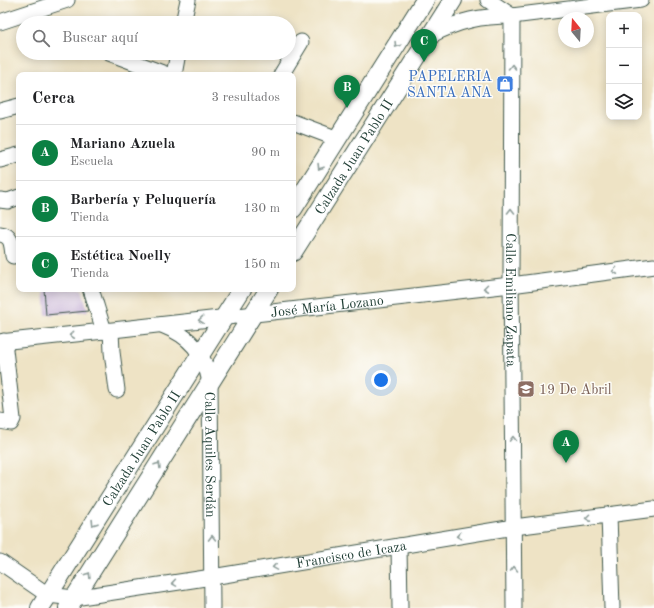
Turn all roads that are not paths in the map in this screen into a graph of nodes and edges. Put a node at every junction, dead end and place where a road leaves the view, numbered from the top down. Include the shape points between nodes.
1 (67, 0) edge
2 (188, 0) edge
3 (425, 0) edge
4 (453, 0) edge
5 (488, 0) edge
6 (641, 0) edge
7 (18, 16) edge
8 (185, 16) edge
9 (512, 16) junction
10 (16, 17) edge
11 (0, 22) edge
12 (431, 34) junction
13 (300, 42) dead end
14 (296, 49) edge
15 (128, 60) edge
16 (177, 60) edge
17 (290, 60) edge
18 (160, 72) edge
19 (175, 72) edge
20 (283, 72) edge
21 (16, 107) edge
22 (0, 111) edge
23 (296, 123) edge
24 (338, 139) junction
25 (16, 156) edge
26 (0, 160) edge
27 (16, 198) edge
28 (0, 200) edge
29 (296, 204) edge
30 (0, 234) edge
31 (296, 247) edge
32 (13, 256) dead end
33 (654, 266) edge
34 (511, 285) junction
35 (92, 292) edge
36 (240, 292) edge
37 (267, 292) edge
38 (253, 314) junction
39 (224, 318) junction
40 (161, 325) junction
41 (108, 331) junction
42 (2, 342) edge
43 (201, 355) junction
44 (210, 382) junction
45 (118, 390) dead end
46 (0, 422) edge
47 (654, 509) edge
48 (609, 515) junction
49 (514, 527) junction
50 (399, 546) junction
51 (0, 562) edge
52 (212, 577) junction
53 (44, 602) edge
54 (71, 603) edge
55 (212, 608) edge
56 (400, 608) edge
57 (514, 608) edge
58 (612, 608) edge

1 - 7 street
2 - 8 street
3 -> 24 main road, Calzada Juan Pablo II
4 - 12 main road, Calzada Juan Pablo II
5 - 9 street
6 - 9 street
9 - 12 street via 470,19
34 -> 9 street, Calle Emiliano Zapata
10 - 11 street
12 - 31 main road, Calzada Juan Pablo II
13 - 14 street
15 - 18 street
16 - 19 street
17 - 20 street
21 - 22 street
23 - 24 street
24 -> 29 main road, Calzada Juan Pablo II
25 - 26 street
27 - 28 street
30 - 32 street via 9,237
33 -> 34 street, José María Lozano
34 -> 38 street, José María Lozano
49 -> 34 street, Calle Emiliano Zapata
35 - 41 street
36 - 39 main road, Calzada Juan Pablo II
37 - 38 main road, Calzada Juan Pablo II
38 - 39 street, José María Lozano
38 - 44 main road, Calzada Juan Pablo II
39 -> 40 street, José María Lozano
39 - 43 main road, Calzada Juan Pablo II
40 - 41 street, José María Lozano
40 - 43 street, Calle Aquiles Serdán via 184,336
41 -> 42 street, José María Lozano
41 - 45 street
42 - 46 street via 13,419 11,423
43 - 44 street, Calle Aquiles Serdán
43 -> 53 main road, Calzada Juan Pablo II
52 -> 44 street, Calle Aquiles Serdán
54 -> 44 main road, Calzada Juan Pablo II
47 - 48 street, Francisco de Icaza
48 -> 49 street, Francisco de Icaza
48 - 58 street
49 -> 50 street, Francisco de Icaza
57 -> 49 street, Calle Emiliano Zapata
50 -> 52 street, Francisco de Icaza
50 - 56 street
51 - 53 street
52 -> 54 street, Francisco de Icaza
52 - 55 street, Calle Aquiles Serdán
53 - 54 street, Francisco de Icaza

